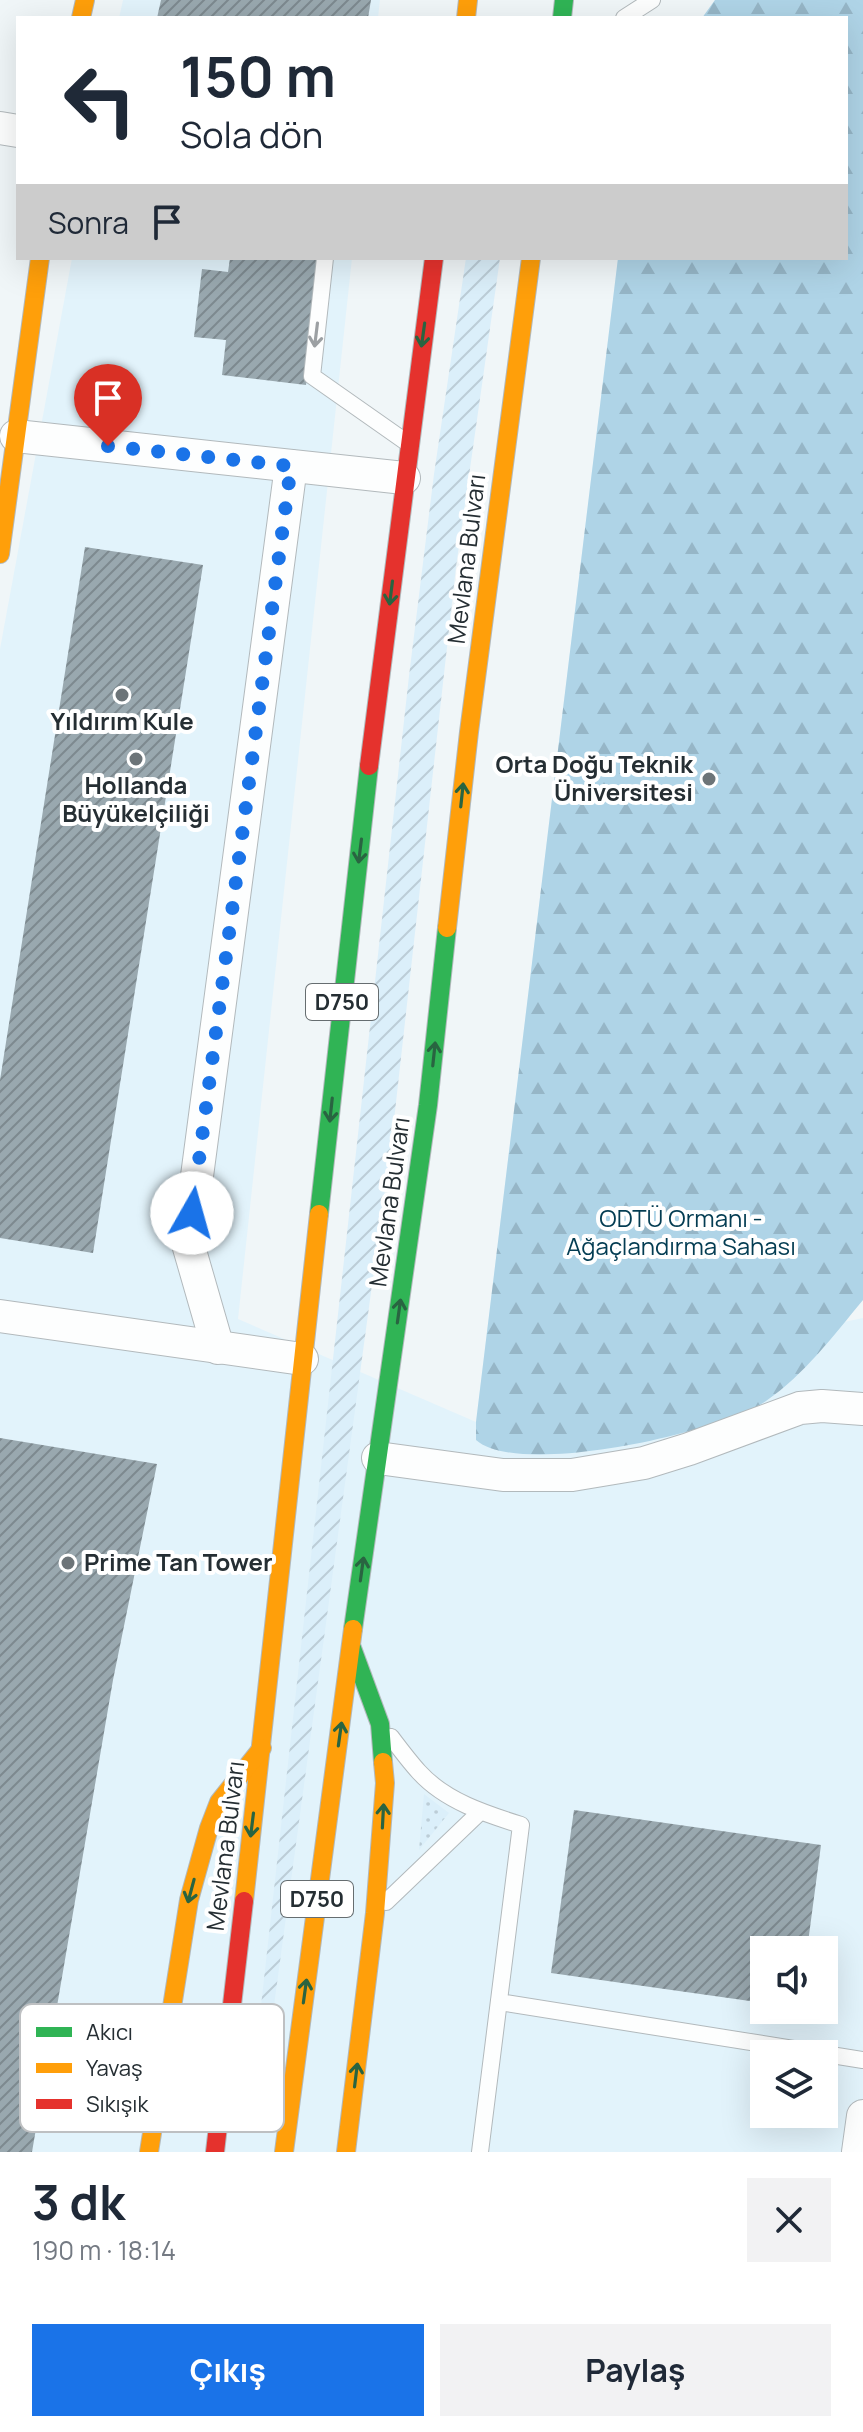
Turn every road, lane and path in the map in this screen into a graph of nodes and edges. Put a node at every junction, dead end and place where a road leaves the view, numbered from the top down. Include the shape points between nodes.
1 (652, 0) edge
2 (627, 16) edge
3 (40, 260) edge
4 (325, 260) edge
5 (434, 260) edge
6 (531, 260) edge
7 (16, 436) junction
8 (408, 444) junction
9 (291, 466) junction
10 (404, 478) junction
11 (0, 554) edge
12 (0, 1316) edge
13 (218, 1348) junction
14 (302, 1359) junction
15 (863, 1409) edge
16 (378, 1458) junction
17 (351, 1646) junction
18 (380, 1724) junction
19 (262, 1748) junction
20 (480, 1812) junction
21 (375, 1913) junction
22 (499, 2002) junction
23 (172, 2004) edge
24 (232, 2004) edge
25 (863, 2060) edge
26 (863, 2116) edge
27 (152, 2132) edge
28 (217, 2132) edge
29 (149, 2152) edge
30 (215, 2152) edge
31 (284, 2152) edge
32 (346, 2152) edge
33 (480, 2152) edge
34 (858, 2152) edge

1 - 2 lane
3 - 7 main road
4 -> 8 lane via 312,376
5 -> 8 main road, Mevlana Bulvarı / D750
16 -> 6 main road, Mevlana Bulvarı / D750 via 428,1105 469,732
7 - 9 street
7 - 11 main road
8 - 10 main road, Mevlana Bulvarı / D750
9 - 10 street
9 - 13 street via 188,1244
10 -> 14 main road, Mevlana Bulvarı / D750
12 - 13 street
13 - 14 street
14 - 19 main road, Mevlana Bulvarı / D750
15 - 16 street via 800,1408 659,1458 572,1475 503,1475
17 -> 16 main road, Mevlana Bulvarı / D750
17 - 18 main road
31 -> 17 main road, Mevlana Bulvarı / D750
18 - 20 lane via 421,1774
21 -> 18 main road via 385,1783
19 -> 23 main road via 219,1802 209,1828 189,1900
19 -> 24 main road, Mevlana Bulvarı / D750
20 - 21 lane
20 - 22 lane via 521,1825
32 -> 21 main road
22 - 25 lane
22 - 33 lane
26 - 34 street
27 -> 29 main road
28 -> 30 main road, Mevlana Bulvarı / D750

